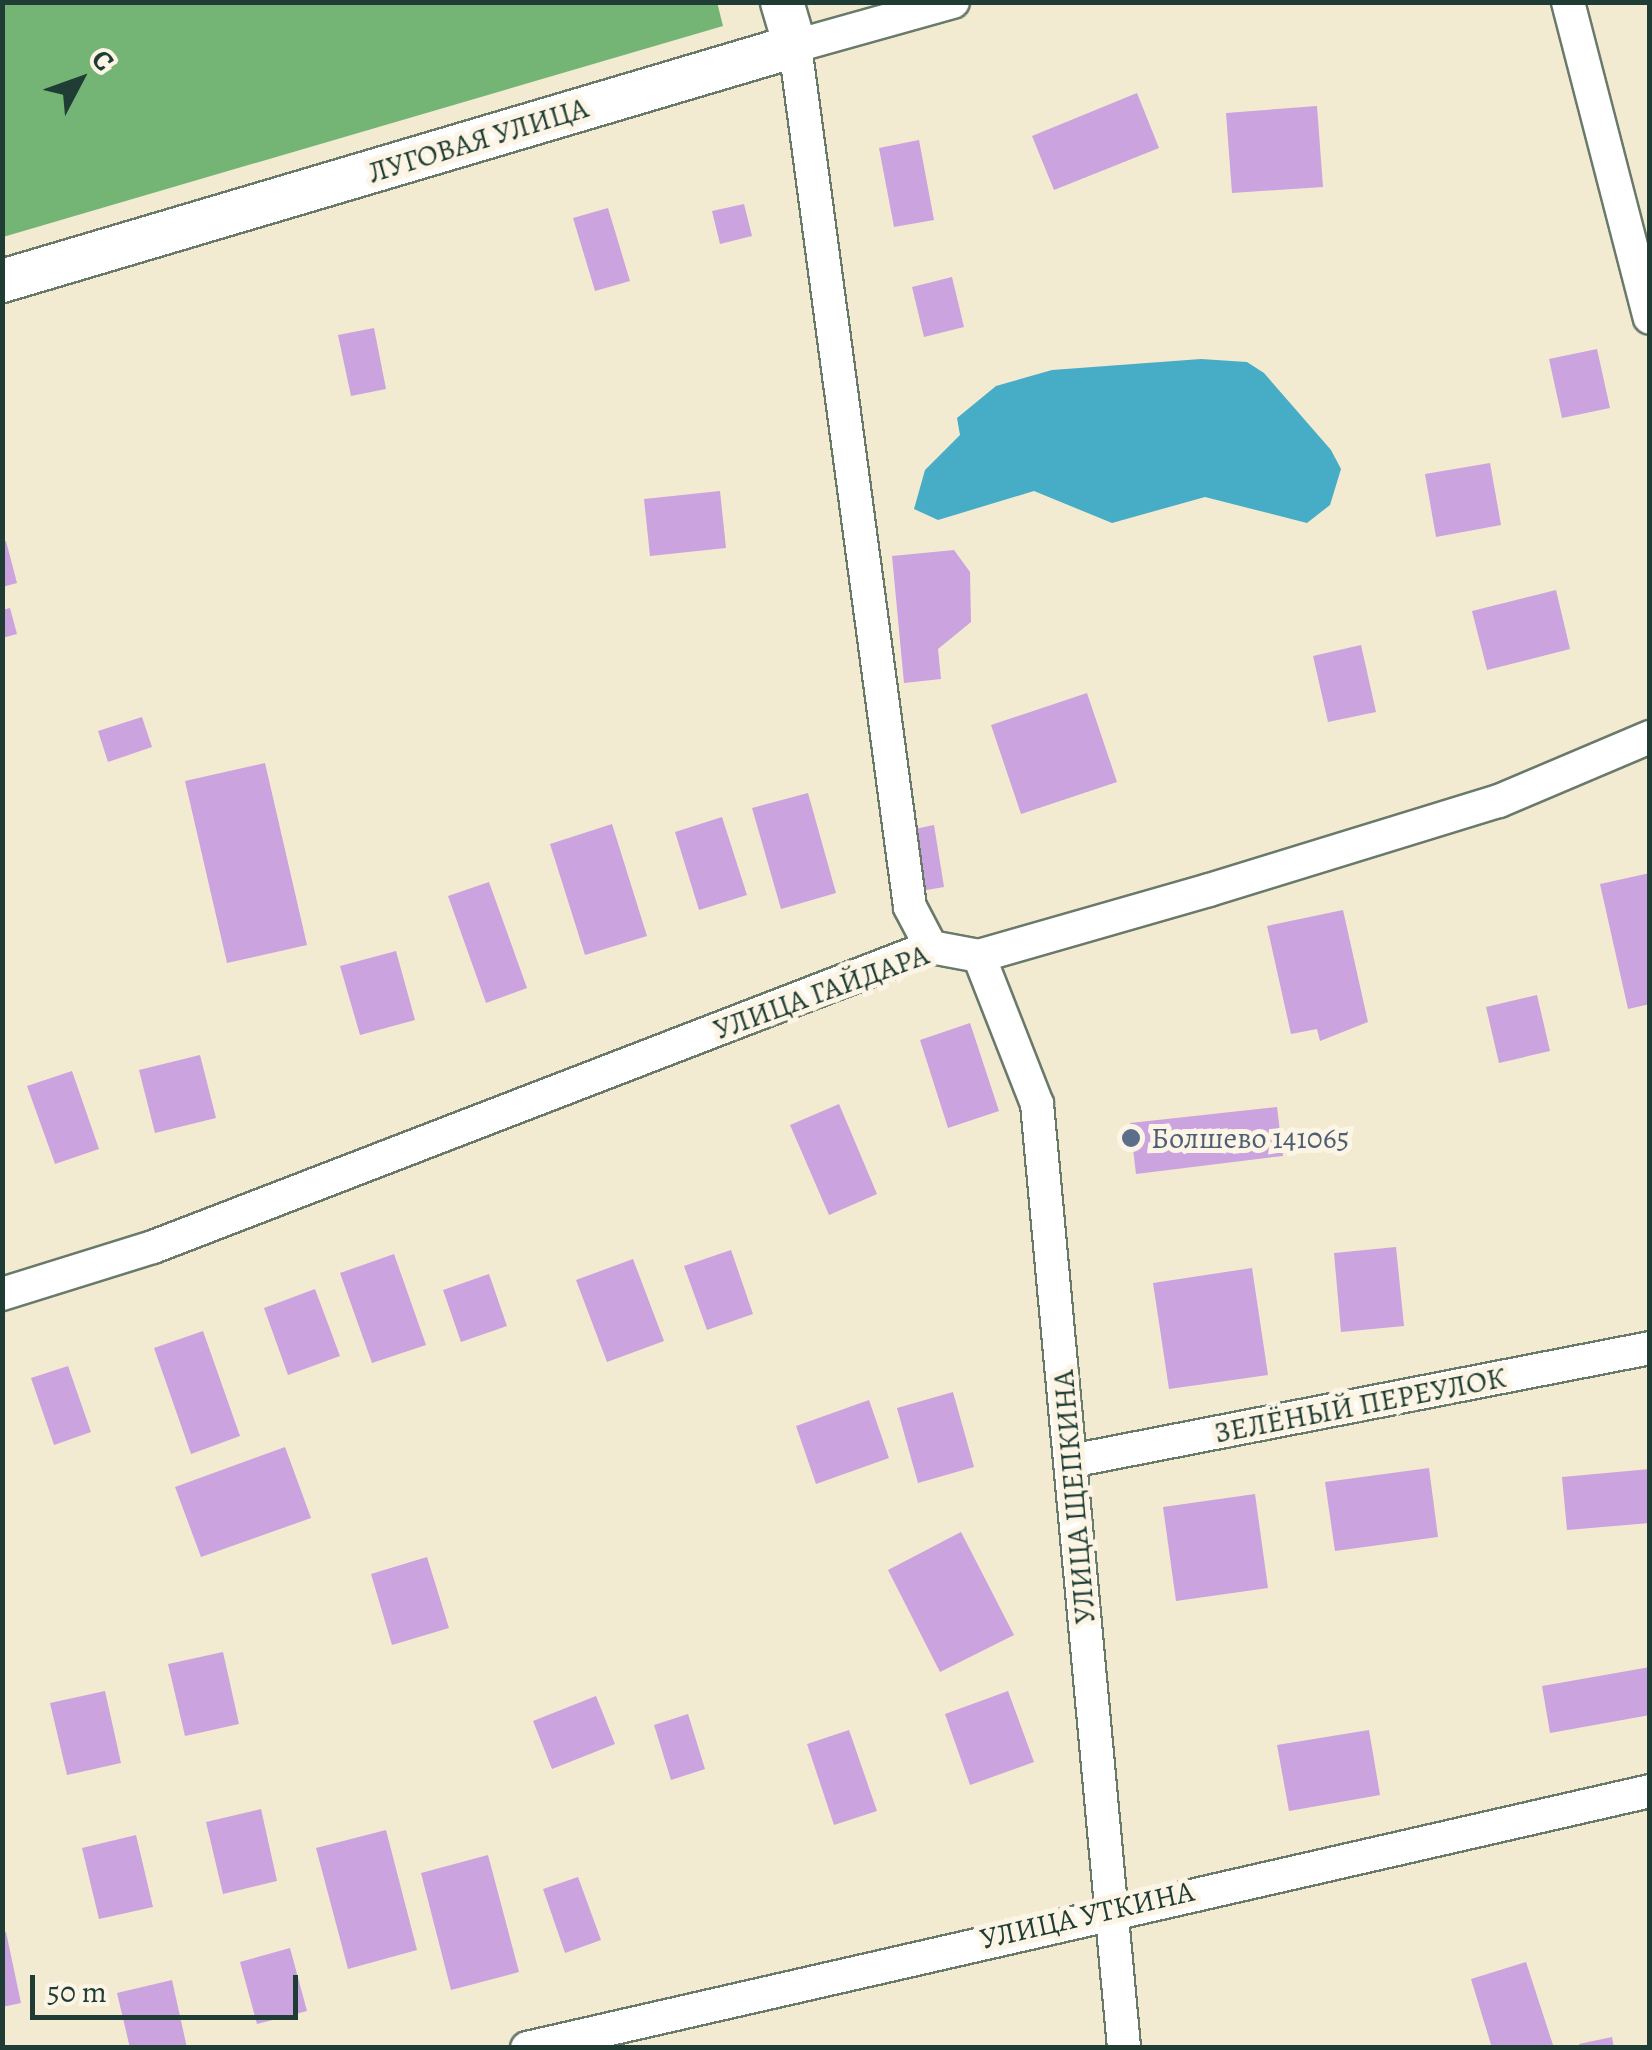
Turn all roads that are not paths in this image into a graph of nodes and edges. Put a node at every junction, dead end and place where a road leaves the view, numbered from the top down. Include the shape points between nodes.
1 (782, 2) edge
2 (954, 2) edge
3 (1568, 2) edge
4 (795, 46) junction
5 (2, 282) edge
6 (1650, 318) edge
7 (1650, 737) edge
8 (931, 947) junction
9 (979, 956) junction
10 (2, 1294) edge
11 (1650, 1348) edge
12 (1071, 1461) junction
13 (1650, 1791) edge
14 (1113, 1908) junction
15 (527, 2048) edge
16 (1124, 2048) edge

1 - 4 street
2 - 4 street, ЛУГОВАЯ УЛИЦА
3 - 6 street
4 - 5 street, ЛУГОВАЯ УЛИЦА
4 - 8 street via 908,896
7 - 9 street, УЛИЦА ГАЙДАРА via 1498,802
8 - 9 street, УЛИЦА ГАЙДАРА
8 - 10 street, УЛИЦА ГАЙДАРА via 153,1247
9 - 12 street, УЛИЦА ЩЕПКИНА via 1037,1104
11 - 12 street, ЗЕЛЁНЫЙ ПЕРЕУЛОК
12 - 14 street, УЛИЦА ЩЕПКИНА
13 - 14 street, УЛИЦА УТКИНА
14 - 15 street, УЛИЦА УТКИНА
14 - 16 street, УЛИЦА ЩЕПКИНА

